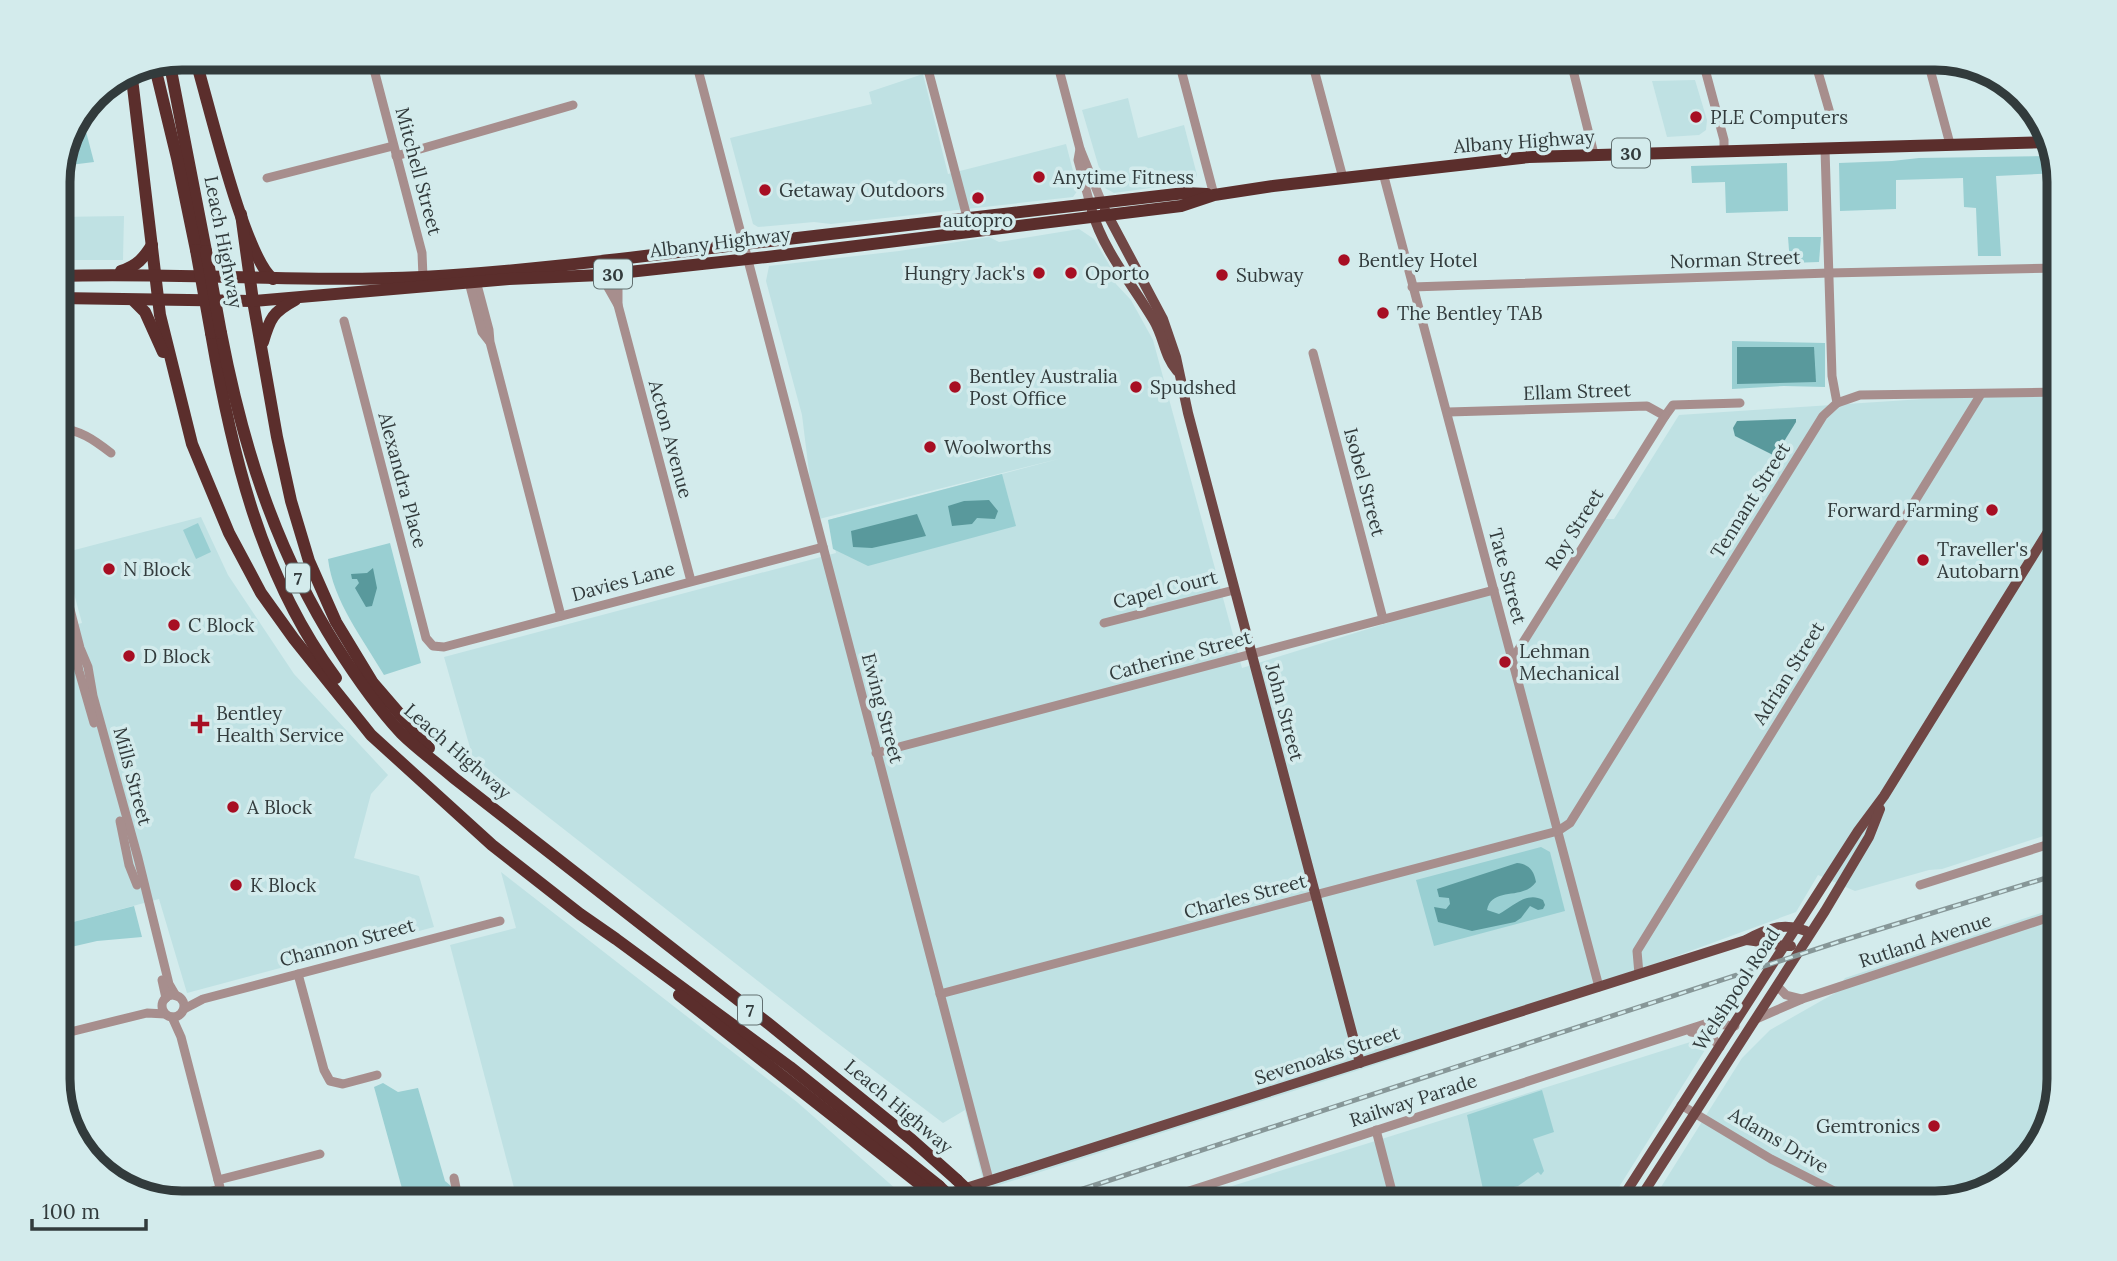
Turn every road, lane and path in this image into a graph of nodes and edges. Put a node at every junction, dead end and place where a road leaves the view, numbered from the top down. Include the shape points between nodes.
1 (199, 70) edge
2 (373, 70) edge
3 (698, 70) edge
4 (928, 70) edge
5 (1059, 70) edge
6 (1181, 70) edge
7 (1314, 70) edge
8 (1573, 70) edge
9 (1705, 70) edge
10 (1817, 70) edge
11 (1930, 70) edge
12 (171, 71) edge
13 (156, 73) edge
14 (132, 82) edge
15 (573, 105) dead end
16 (1832, 120) dead end
17 (2039, 142) edge
18 (1950, 144) junction
19 (1825, 149) junction
20 (395, 151) junction
21 (1724, 152) junction
22 (1594, 154) junction
23 (1383, 173) junction
24 (267, 178) dead end
25 (1343, 178) junction
26 (1214, 195) junction
27 (1098, 209) junction
28 (241, 214) junction
29 (967, 217) junction
30 (745, 244) junction
31 (152, 245) junction
32 (201, 251) junction
33 (748, 259) junction
34 (2047, 268) edge
35 (618, 273) junction
36 (1829, 273) junction
37 (111, 275) junction
38 (155, 275) junction
39 (601, 275) junction
40 (70, 276) edge
41 (430, 276) junction
42 (250, 278) junction
43 (273, 279) junction
44 (473, 282) junction
45 (1412, 287) junction
46 (70, 298) edge
47 (298, 298) junction
48 (133, 300) junction
49 (158, 301) junction
50 (253, 301) junction
51 (618, 305) junction
52 (344, 321) dead end
53 (216, 333) junction
54 (262, 345) junction
55 (1314, 353) dead end
56 (173, 371) junction
57 (2047, 392) edge
58 (1981, 394) junction
59 (1740, 403) dead end
60 (1837, 403) junction
61 (1448, 412) junction
62 (1665, 416) junction
63 (70, 429) edge
64 (111, 453) dead end
65 (2047, 537) edge
66 (823, 547) junction
67 (691, 581) junction
68 (1234, 590) junction
69 (1494, 590) junction
70 (70, 610) edge
71 (561, 616) junction
72 (1383, 619) junction
73 (1104, 623) dead end
74 (70, 634) edge
75 (433, 646) joint
76 (1251, 654) junction
77 (1513, 660) junction
78 (876, 752) junction
79 (399, 762) junction
80 (454, 778) junction
81 (1884, 796) junction
82 (1558, 831) junction
83 (492, 845) junction
84 (2047, 845) edge
85 (1920, 885) dead end
86 (1317, 894) junction
87 (2047, 918) edge
88 (500, 921) dead end
89 (1798, 927) junction
90 (1807, 938) junction
91 (1746, 940) junction
92 (1785, 947) junction
93 (298, 974) junction
94 (1639, 974) junction
95 (1777, 986) junction
96 (1599, 987) junction
97 (940, 994) junction
98 (1802, 999) junction
99 (173, 1006) junction
100 (1756, 1019) junction
101 (1735, 1026) junction
102 (1686, 1032) junction
103 (70, 1033) edge
104 (1720, 1047) junction
105 (1360, 1063) junction
106 (376, 1075) dead end
107 (825, 1095) junction
108 (1681, 1105) junction
109 (1695, 1112) junction
110 (1376, 1130) junction
111 (320, 1154) dead end
112 (454, 1178) dead end
113 (913, 1178) junction
114 (989, 1180) junction
115 (219, 1185) junction
116 (933, 1187) junction
117 (202, 1191) edge
118 (221, 1191) edge
119 (457, 1191) edge
120 (935, 1191) edge
121 (939, 1191) edge
122 (956, 1191) edge
123 (968, 1191) edge
124 (1189, 1191) edge
125 (1392, 1191) edge
126 (1627, 1191) edge
127 (1645, 1191) edge
128 (1834, 1191) edge

1 - 28 highway
2 - 20 street, Mitchell Street
3 - 30 street, Ewing Street
4 - 29 street
5 - 27 street via 1080,149 1078,160
6 - 26 street
7 - 25 street
8 - 22 street
9 - 21 street
10 - 16 street
11 - 18 street
12 - 32 highway, Leach Highway / 7
13 - 32 highway, Leach Highway / 7
14 - 31 highway
15 - 20 street
17 - 18 highway, Albany Highway / 30
18 - 19 highway, Albany Highway / 30
19 - 21 highway, Albany Highway / 30
19 - 36 street
20 - 24 street
20 - 41 street, Mitchell Street
21 - 22 highway, Albany Highway / 30
22 - 23 highway, Albany Highway / 30 via 1529,156
23 - 25 highway, Albany Highway / 30
23 - 45 street, Tate Street
25 - 26 highway, Albany Highway / 30
26 - 27 highway, Albany Highway / 30 via 1181,206
27 - 29 highway, Albany Highway / 30
27 - 33 highway, Albany Highway / 30
27 - 68 main road, John Street via 1110,253 1156,324 1168,361 1177,371
28 - 42 highway
28 - 43 highway via 262,267
29 - 30 highway, Albany Highway / 30
30 - 33 street, Ewing Street
30 - 41 highway, Albany Highway / 30
31 - 37 highway via 132,268
31 - 38 highway
32 - 53 highway, Leach Highway / 7, bridge
33 - 35 highway, Albany Highway / 30
33 - 66 street, Ewing Street
34 - 36 street, Norman Street
35 - 39 highway, Albany Highway / 30
35 - 51 street, Acton Avenue
36 - 45 street, Norman Street
36 - 60 street
37 - 38 highway, Albany Highway / 30
37 - 40 highway, Albany Highway / 30
38 - 42 highway, Albany Highway / 30
38 - 49 highway
39 - 44 highway, Albany Highway / 30
39 - 51 street, Acton Avenue
41 - 43 highway, Albany Highway / 30
42 - 43 highway, Albany Highway / 30
42 - 50 highway
44 - 47 highway, Albany Highway / 30
44 - 71 street
45 - 61 street, Tate Street
46 - 48 highway, Albany Highway / 30
47 - 50 highway, Albany Highway / 30
47 - 54 highway via 278,309
48 - 49 highway, Albany Highway / 30
48 - 56 highway via 145,312
49 - 50 highway, Albany Highway / 30
49 - 56 highway
50 - 54 highway
51 - 67 street, Acton Avenue
52 - 75 street, Alexandra Place via 426,638
53 - 79 highway, 7 via 225,416 262,542 318,655
53 - 80 highway, Leach Highway / 7 via 251,463 308,597 386,715
54 - 80 highway via 291,501 309,561 373,683
55 - 72 street, Isobel Street
56 - 79 highway via 207,484 261,593 362,724
57 - 58 street
58 - 60 street via 1860,395
58 - 94 street, Adrian Street via 1637,951
59 - 62 street via 1673,405
60 - 82 street, Tennant Street via 1823,416 1570,823
61 - 62 street, Ellam Street via 1647,406
61 - 69 street, Tate Street
62 - 77 street, Roy Street
63 - 64 street via 89,436
65 - 81 main road, Welshpool Road
66 - 67 street, Davies Lane
66 - 78 street, Ewing Street
67 - 71 street, Davies Lane
68 - 73 street, Capel Court
68 - 76 main road, John Street
69 - 72 street, Catherine Street
69 - 77 street, Tate Street
70 - 99 street, Mills Street
71 - 75 street, Davies Lane
72 - 76 street, Catherine Street
74 - 99 street, Mills Street via 129,865
76 - 78 street, Catherine Street
76 - 86 main road, John Street
77 - 82 street, Tate Street
78 - 97 street, Ewing Street
79 - 83 highway, 7
80 - 123 highway, Leach Highway / 7, bridge via 769,1024
81 - 89 main road, Welshpool Road
81 - 90 main road, Welshpool Road via 1869,837
82 - 86 street, Charles Street
82 - 96 street, Tate Street
83 - 107 highway, 7
83 - 113 highway
84 - 85 street
86 - 97 street, Charles Street
86 - 105 main road, John Street
87 - 98 street, Rutland Avenue
88 - 93 street, Channon Street
89 - 90 main road
89 - 91 main road, Sevenoaks Street via 1785,925
89 - 92 main road, Welshpool Road
90 - 92 main road, Sevenoaks Street
90 - 95 main road, Welshpool Road
91 - 92 main road, Sevenoaks Street
91 - 94 main road, Sevenoaks Street
92 - 101 main road, Welshpool Road
93 - 99 street, Channon Street
93 - 106 street via 330,1081 343,1084
94 - 96 main road, Sevenoaks Street
95 - 98 street via 1786,995
95 - 100 main road, Welshpool Road
96 - 105 main road, Sevenoaks Street
97 - 114 street, Ewing Street
98 - 100 street, Rutland Avenue
99 - 103 street, Channon Street
99 - 115 street, Mills Street
100 - 109 main road, Welshpool Road
101 - 102 street, Railway Parade via 1714,1023
101 - 104 main road, Welshpool Road
102 - 104 street via 1705,1032
102 - 110 street, Railway Parade
104 - 108 main road, Welshpool Road
105 - 114 main road, Sevenoaks Street
107 - 113 highway
107 - 116 highway, 7
108 - 109 street, Adams Drive
108 - 126 main road, Welshpool Road
109 - 127 main road, Welshpool Road
109 - 128 street, Adams Drive
110 - 124 street, Railway Parade
110 - 125 street
111 - 115 street
112 - 119 street
113 - 116 highway
114 - 122 main road, Sevenoaks Street
115 - 117 street
115 - 118 street, Mills Street
116 - 120 highway, bridge
116 - 121 highway, 7, bridge

